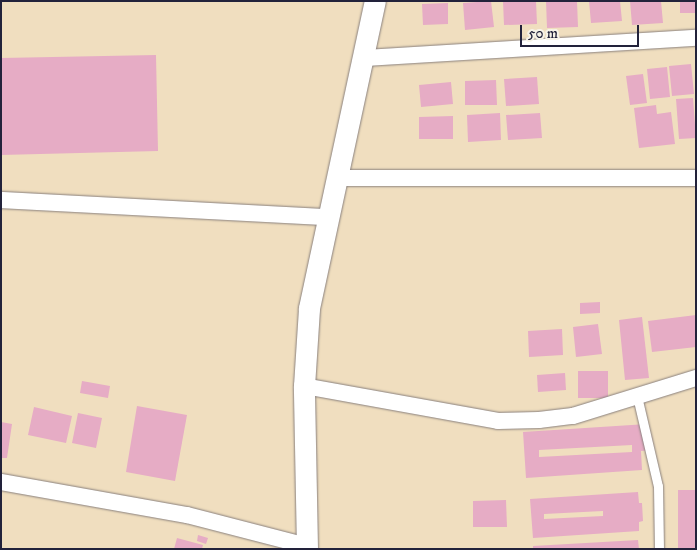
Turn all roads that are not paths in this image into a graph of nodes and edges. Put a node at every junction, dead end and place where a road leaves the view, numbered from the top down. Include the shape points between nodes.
1 (375, 1) edge
2 (696, 38) edge
3 (365, 58) junction
4 (338, 178) junction
5 (696, 178) edge
6 (1, 200) edge
7 (330, 217) junction
8 (696, 378) edge
9 (304, 386) junction
10 (637, 396) junction
11 (1, 482) edge
12 (307, 547) edge
13 (659, 549) edge

1 - 3 street
2 - 3 street
3 - 4 street
4 - 5 street
4 - 7 street
6 - 7 street
7 - 9 street via 309,308
8 - 10 street
9 - 10 street via 498,421 573,416
9 - 12 street
10 - 13 lane via 658,486
11 - 12 street via 187,515

